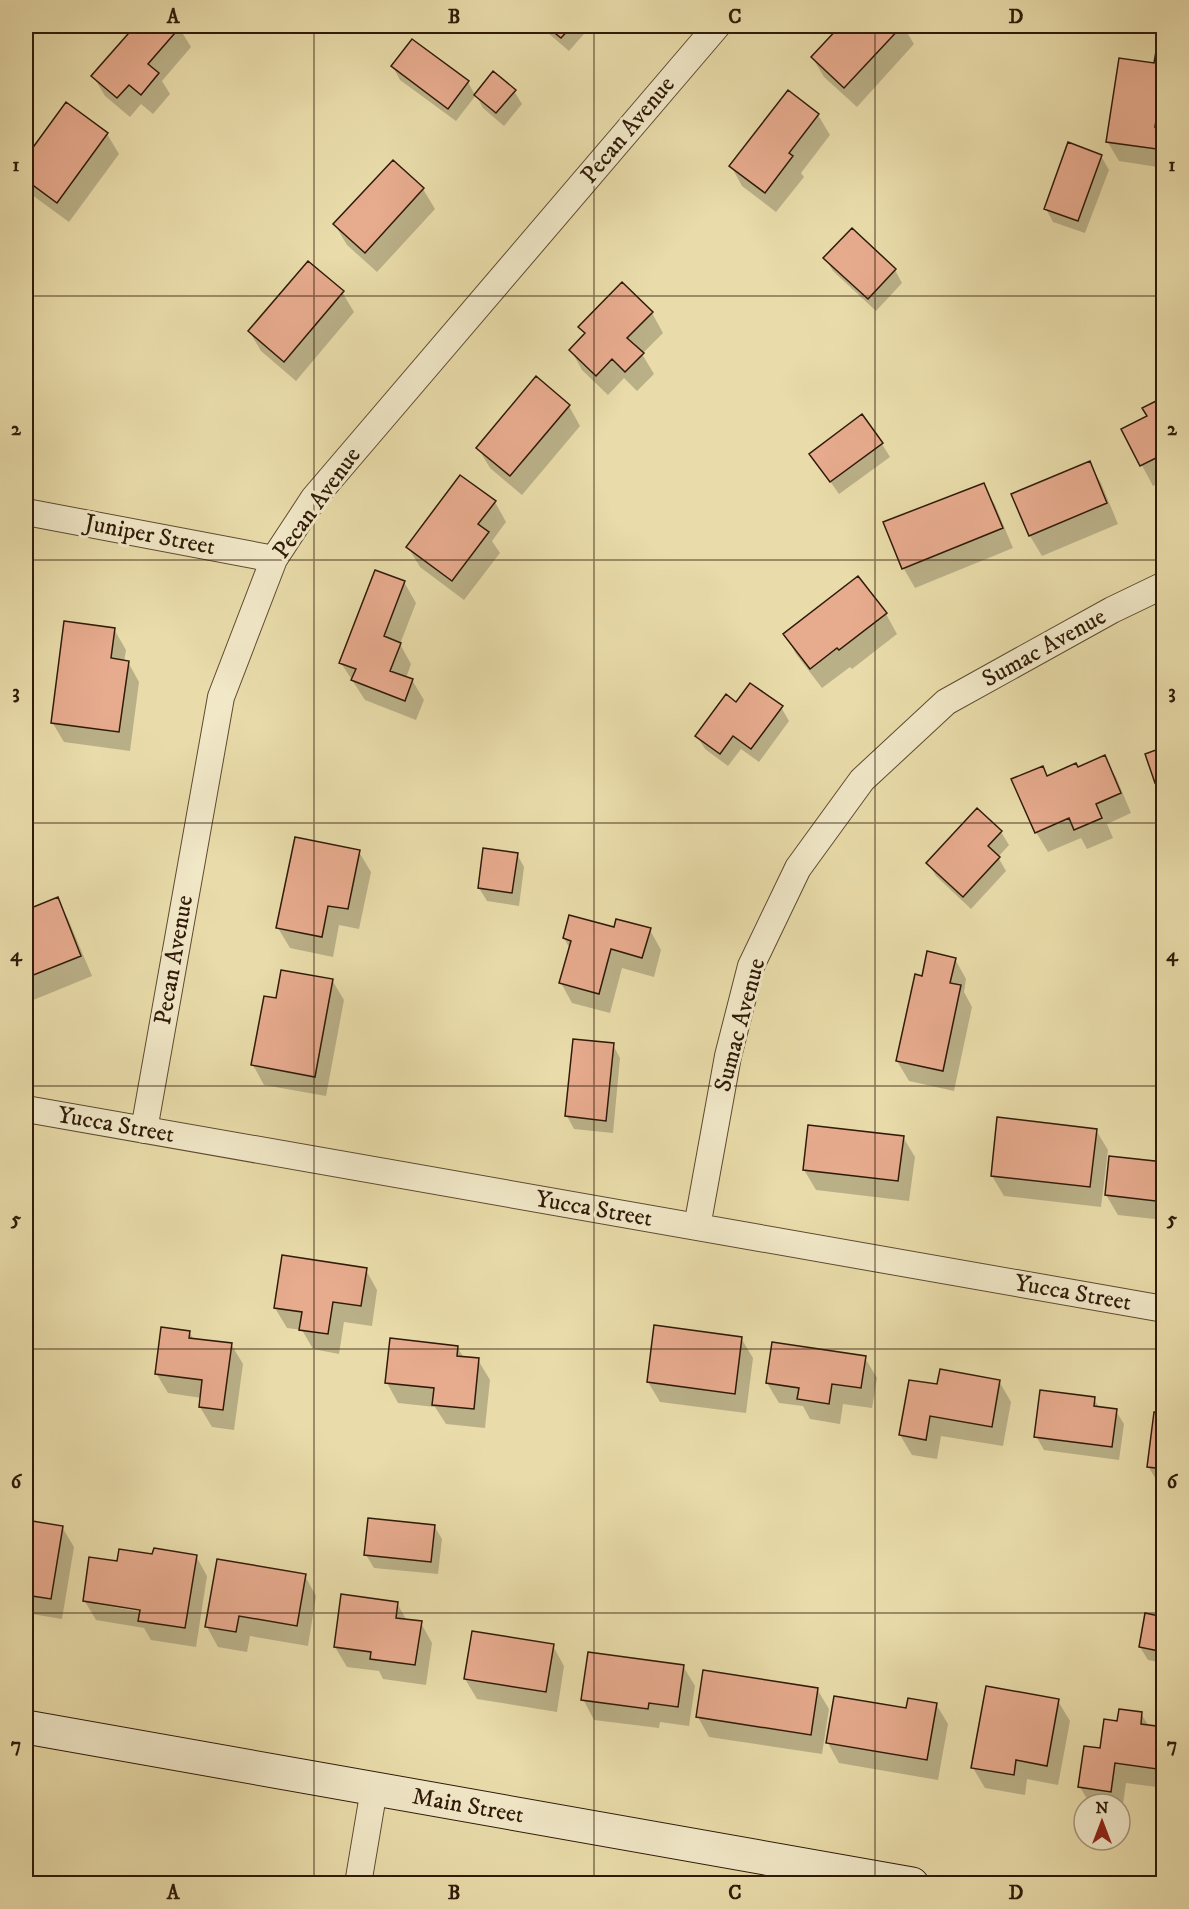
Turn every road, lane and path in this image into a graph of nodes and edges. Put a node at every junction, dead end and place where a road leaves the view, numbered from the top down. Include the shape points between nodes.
1 (717, 26) edge
2 (26, 512) edge
3 (274, 559) junction
4 (1164, 585) edge
5 (26, 1108) edge
6 (144, 1130) junction
7 (697, 1227) junction
8 (1164, 1309) edge
9 (26, 1727) edge
10 (374, 1789) junction
11 (358, 1884) edge
12 (912, 1884) edge

1 - 3 street, Pecan Avenue via 314,498
2 - 3 street, Juniper Street
3 - 6 street, Pecan Avenue via 221,697
4 - 7 street, Sumac Avenue via 946,702 862,780 798,868 751,966 728,1056
5 - 6 street, Yucca Street
6 - 7 street, Yucca Street
7 - 8 street, Yucca Street
9 - 10 main road, Main Street
10 - 11 street
10 - 12 main road, Main Street

